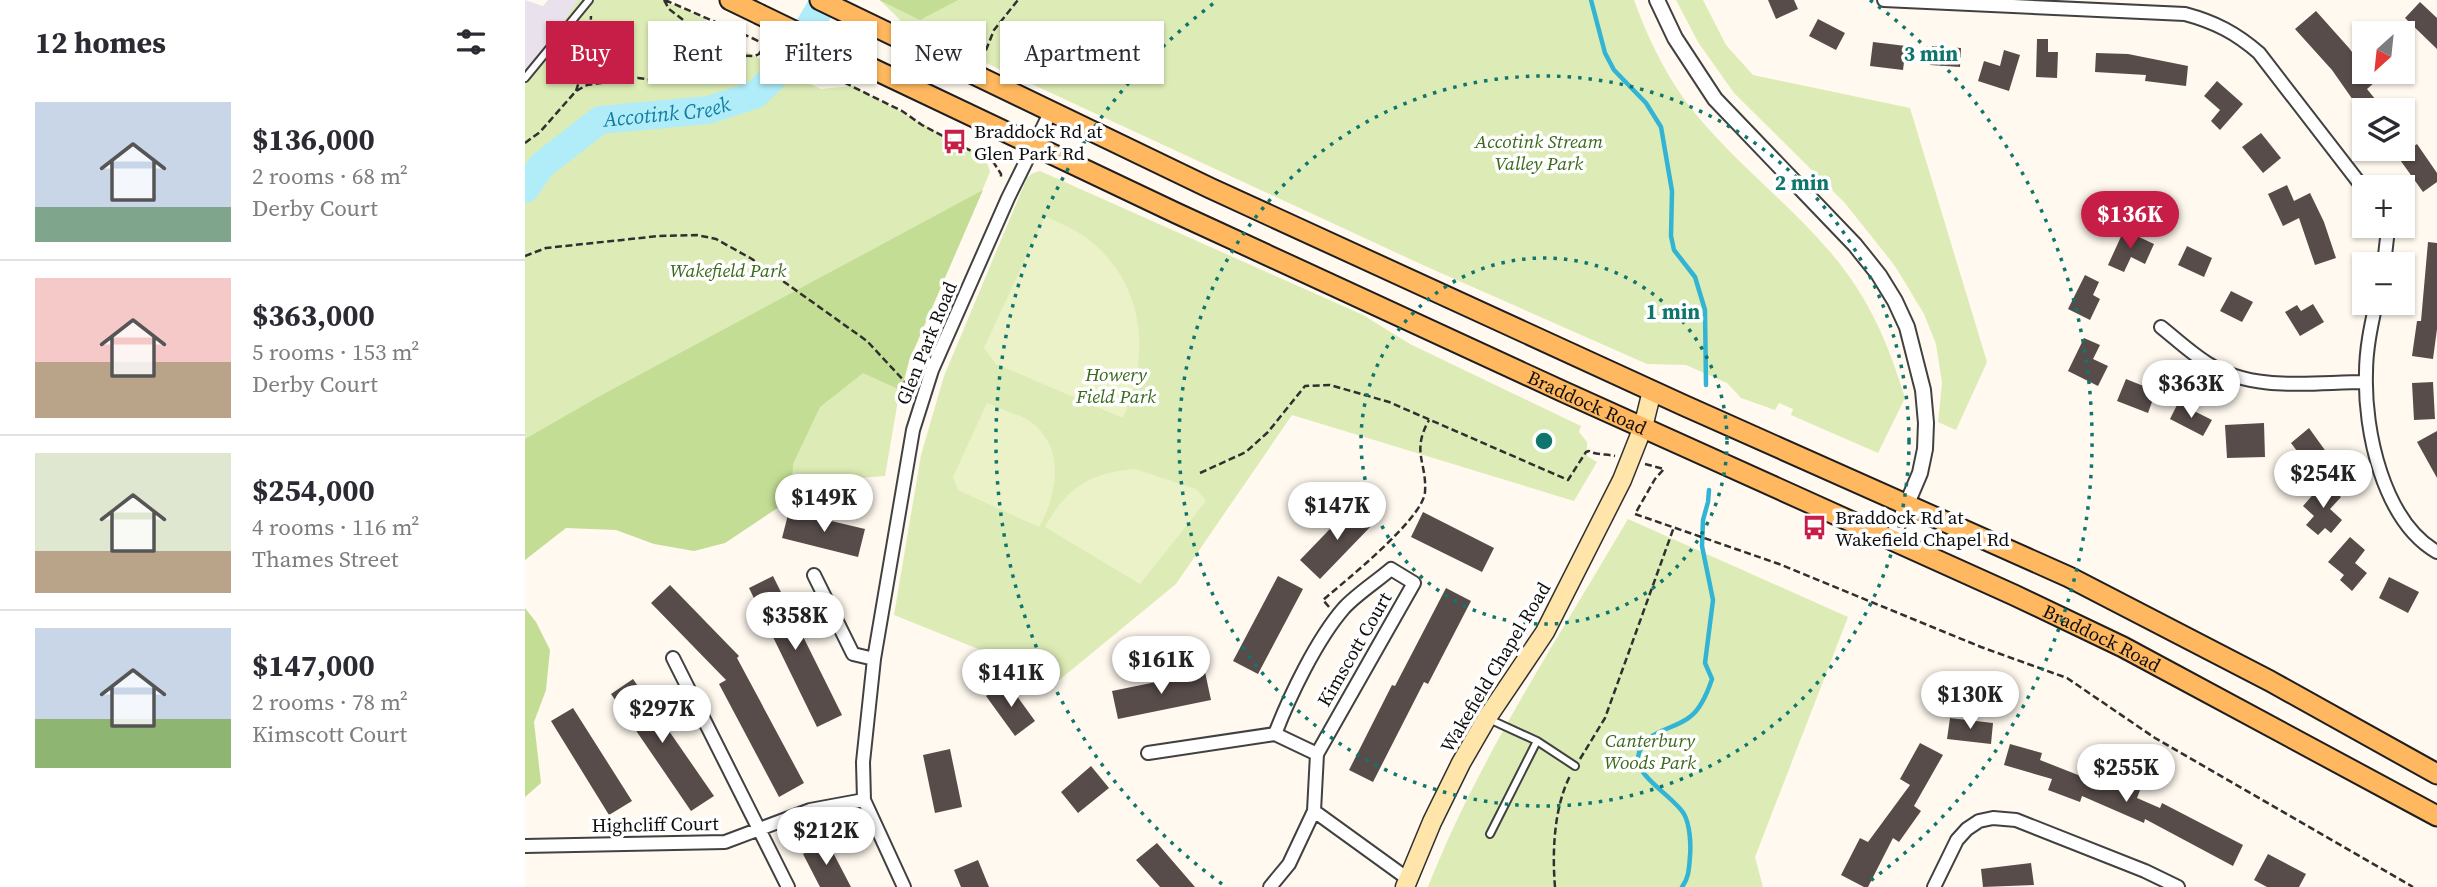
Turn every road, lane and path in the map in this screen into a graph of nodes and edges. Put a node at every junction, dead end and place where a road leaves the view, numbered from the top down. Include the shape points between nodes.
1 (589, 0) edge
2 (665, 0) edge
3 (730, 0) edge
4 (820, 0) edge
5 (1017, 0) edge
6 (1657, 0) edge
7 (1884, 0) edge
8 (591, 10) dead end
9 (684, 21) edge
10 (891, 34) edge
11 (986, 50) edge
12 (525, 78) edge
13 (648, 79) edge
14 (986, 80) edge
15 (576, 91) junction
16 (1051, 111) junction
17 (525, 143) edge
18 (1033, 146) junction
19 (2353, 175) edge
20 (1001, 183) dead end
21 (525, 256) edge
22 (2374, 315) edge
23 (2161, 327) dead end
24 (2366, 383) junction
25 (925, 388) junction
26 (1652, 391) junction
27 (1429, 419) junction
28 (1643, 427) junction
29 (1601, 452) dead end
30 (1199, 473) dead end
31 (1908, 503) junction
32 (1635, 514) dead end
33 (1674, 527) junction
34 (1892, 539) junction
35 (2437, 552) edge
36 (814, 575) dead end
37 (1338, 617) junction
38 (673, 659) dead end
39 (874, 659) junction
40 (1487, 718) junction
41 (1275, 734) junction
42 (1537, 741) junction
43 (1148, 753) dead end
44 (1317, 754) junction
45 (1575, 766) junction
46 (2437, 774) edge
47 (864, 800) junction
48 (1314, 811) junction
49 (2437, 816) edge
50 (760, 828) junction
51 (1490, 834) dead end
52 (525, 846) edge
53 (1406, 883) edge
54 (788, 887) edge
55 (904, 887) edge
56 (1270, 887) edge
57 (1555, 887) edge
58 (1934, 887) edge
59 (2178, 887) edge
60 (2413, 887) edge

1 - 12 lane
2 - 9 path
2 - 20 path, bridge via 902,111 994,163
3 - 18 main road, Braddock Road, bridge
4 - 10 main road, Braddock Road
5 - 11 path via 994,30
6 - 31 street via 1675,38 1715,99 1854,245 1895,301 1915,352 1926,423 1920,473
7 - 19 street via 2185,14 2207,19 2259,53
8 - 15 path via 589,50
13 - 15 path via 587,85
14 - 16 main road, Braddock Road
15 - 17 path
16 - 18 street, Glen Park Road
16 - 26 main road, Braddock Road
18 - 25 street, Glen Park Road
18 - 28 main road, Braddock Road
21 - 25 path via 546,248 659,236 716,239 858,333 906,383
22 - 24 street
23 - 24 street via 2209,365 2252,381
24 - 35 street via 2370,427 2385,484 2406,525
25 - 39 street, Glen Park Road via 913,430
26 - 28 main road, Wakefield Chapel Road
26 - 31 main road, Braddock Road
27 - 29 path via 1568,480 1586,452
27 - 30 path via 1389,402 1329,386 1305,386 1246,452
27 - 37 path via 1419,452 1425,493 1421,505 1392,538 1323,600
28 - 34 main road, Braddock Road
28 - 40 main road, Wakefield Chapel Road via 1622,480 1545,632
31 - 34 street
31 - 46 main road, Braddock Road via 2163,624
32 - 33 path
33 - 45 path via 1605,718
33 - 60 path via 2067,678 2155,738
34 - 49 main road, Braddock Road via 2123,647
36 - 39 street via 853,654
37 - 41 street, Kimscott Court via 1325,633
37 - 44 street, Kimscott Court via 1391,569 1414,583
38 - 50 street
39 - 47 street, Glen Park Road via 863,762
40 - 42 lane
40 - 53 main road, Wakefield Chapel Road via 1432,822
41 - 43 street
41 - 44 street
42 - 45 lane
42 - 51 lane
44 - 48 street
45 - 57 path via 1559,812
47 - 50 street, Highcliff Court via 810,810
47 - 55 street, Glen Park Road
48 - 53 street
48 - 56 street via 1289,864
50 - 52 street, Highcliff Court via 725,842
50 - 54 street
58 - 59 street via 1957,840 1979,821 1993,818 2016,820

